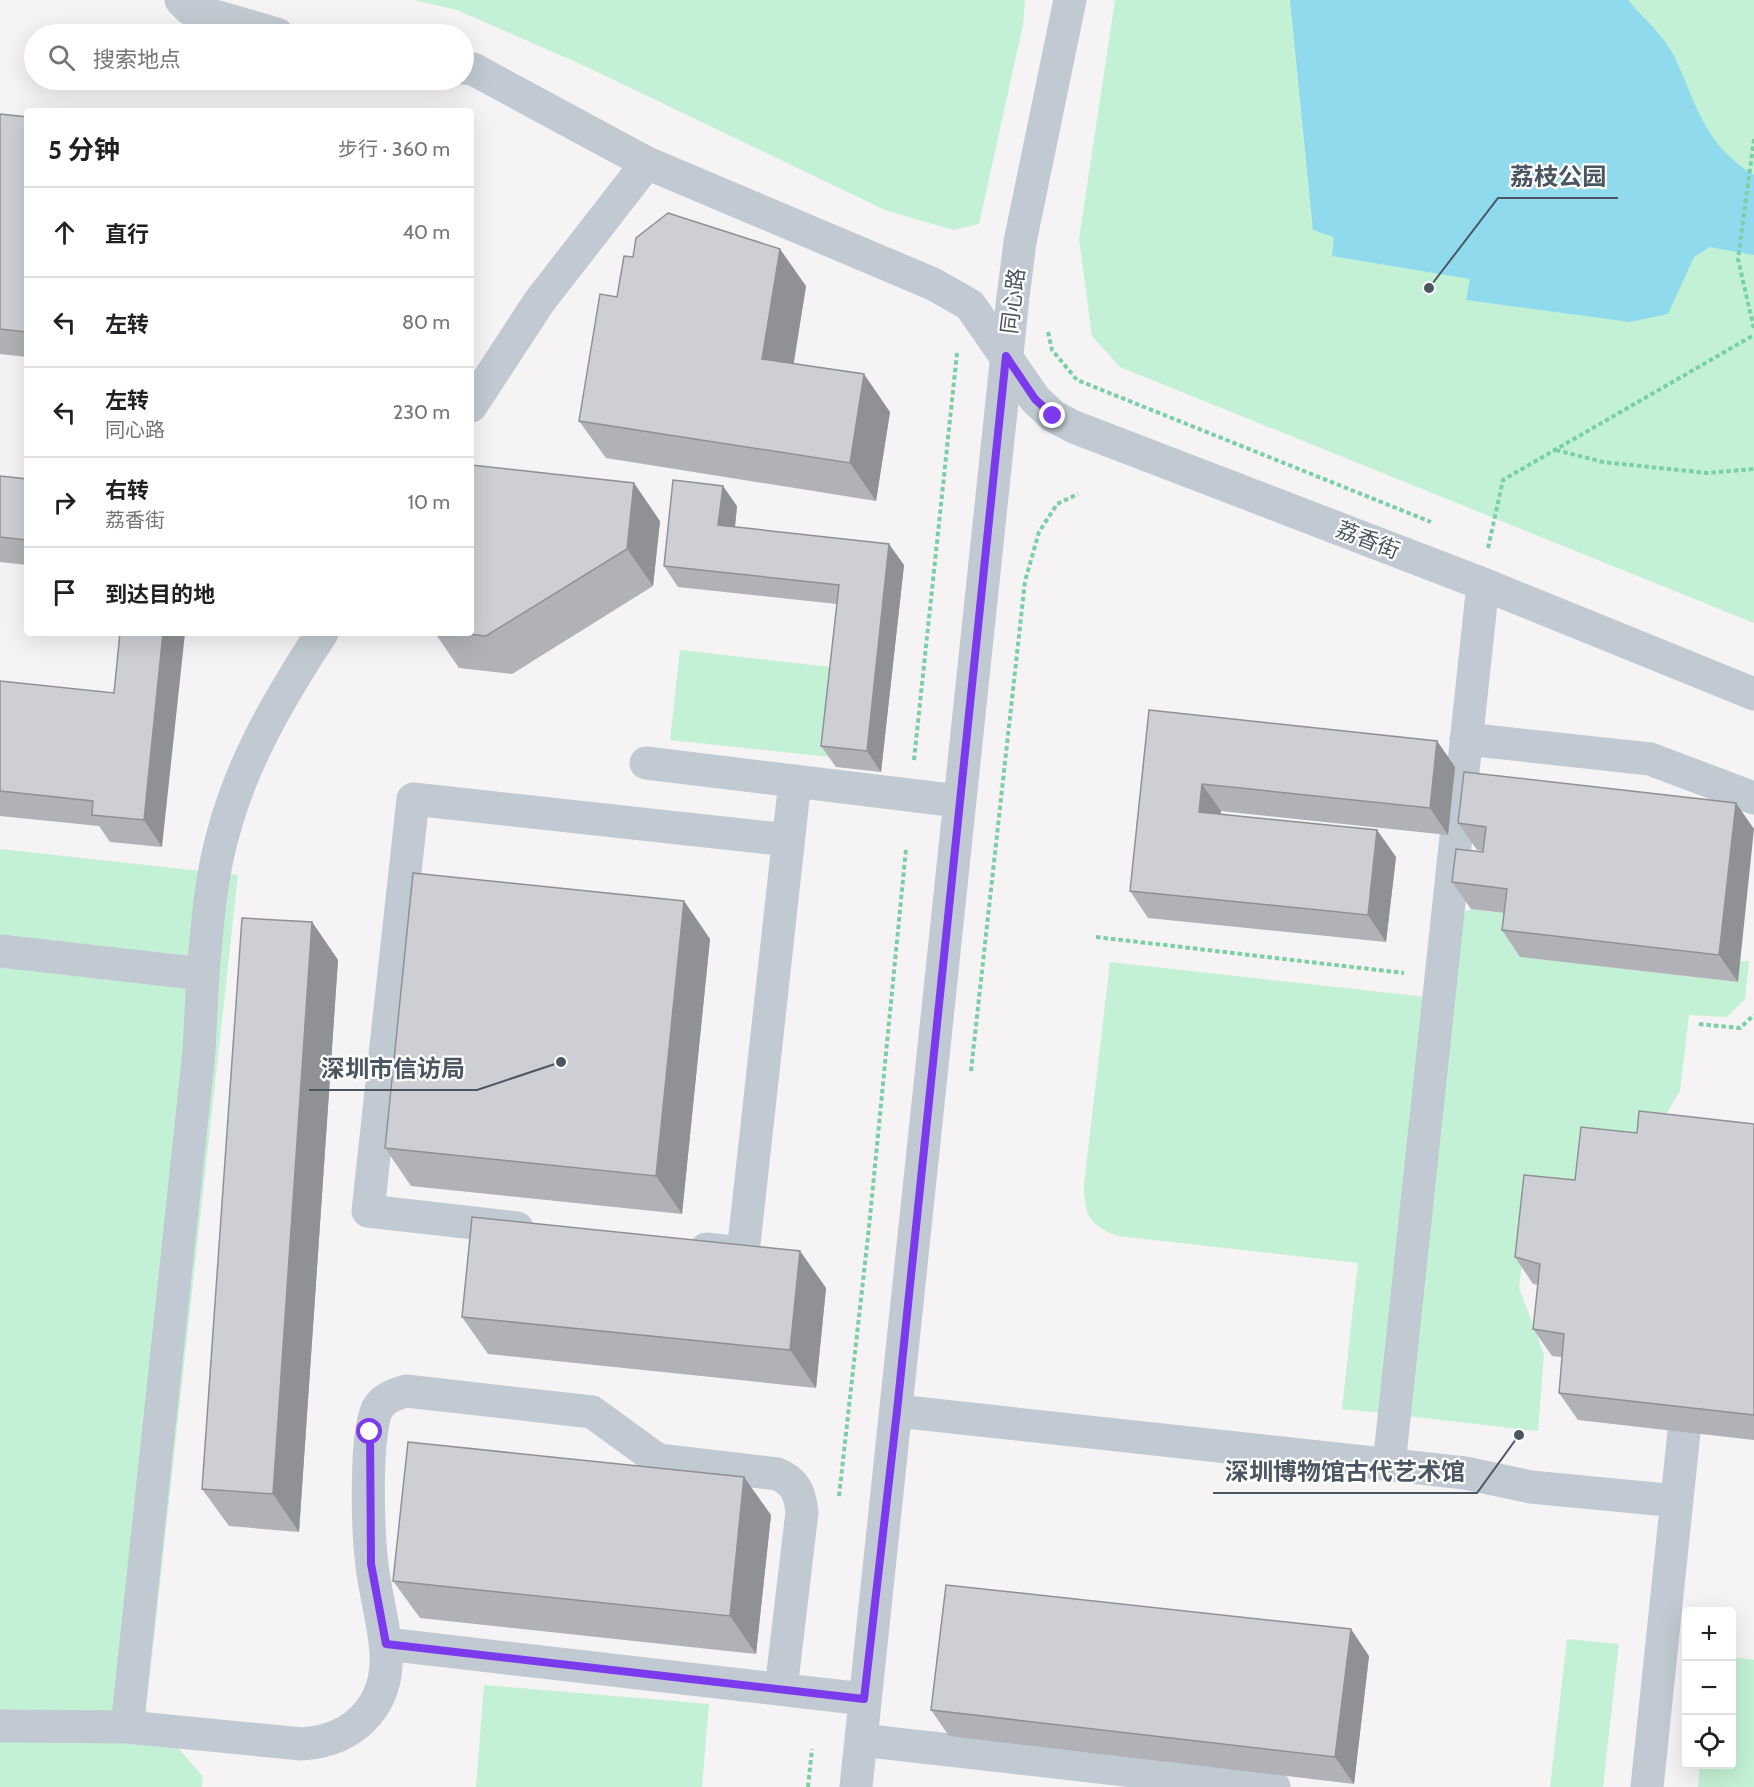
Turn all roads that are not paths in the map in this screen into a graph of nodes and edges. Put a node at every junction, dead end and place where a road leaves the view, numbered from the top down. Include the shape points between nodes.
1 (182, 0) edge
2 (1070, 0) edge
3 (242, 24) edge
4 (474, 70) edge
5 (647, 163) junction
6 (1006, 356) junction
7 (474, 401) edge
8 (1483, 584) junction
9 (320, 636) edge
10 (1754, 694) edge
11 (1466, 739) junction
12 (646, 763) dead end
13 (795, 781) junction
14 (1754, 798) edge
15 (958, 801) junction
16 (788, 840) junction
17 (0, 951) edge
18 (203, 975) junction
19 (544, 1231) edge
20 (673, 1245) edge
21 (897, 1411) junction
22 (1684, 1432) edge
23 (1389, 1465) junction
24 (1677, 1501) junction
25 (386, 1644) junction
26 (781, 1689) junction
27 (864, 1699) junction
28 (0, 1726) edge
29 (127, 1726) junction
30 (861, 1740) junction
31 (856, 1787) edge
32 (1274, 1787) edge
33 (1647, 1787) edge

1 - 3 street via 190,9
2 - 6 street, 同心路 via 1020,242
4 - 5 street, 荔香街
5 - 6 street, 荔香街 via 933,284 970,305
5 - 7 street via 539,302
6 - 8 street, 荔香街 via 1035,399 1053,416 1074,427
6 - 15 street, 同心路
8 - 10 street, 荔香街
8 - 11 street
9 - 18 street via 280,696 239,782 221,839
11 - 14 street via 1650,759
11 - 23 street
12 - 13 street
13 - 15 street
13 - 16 street
15 - 21 street, 同心路
16 - 19 street via 413,799 368,1211
16 - 20 street via 743,1253
17 - 18 street
18 - 29 street via 199,1051
21 - 23 street
21 - 27 street, 同心路
22 - 24 street
23 - 24 street via 1465,1473 1532,1487
24 - 33 street
25 - 26 street
25 - 26 street via 370,1542 370,1432 380,1405 392,1395 406,1392 581,1410 592,1412 658,1460 777,1474 796,1487 802,1512
25 - 29 street via 383,1685 367,1716 346,1733 325,1742 270,1742
26 - 27 street
27 - 30 street, 同心路
28 - 29 street
30 - 31 street, 同心路
30 - 32 street

